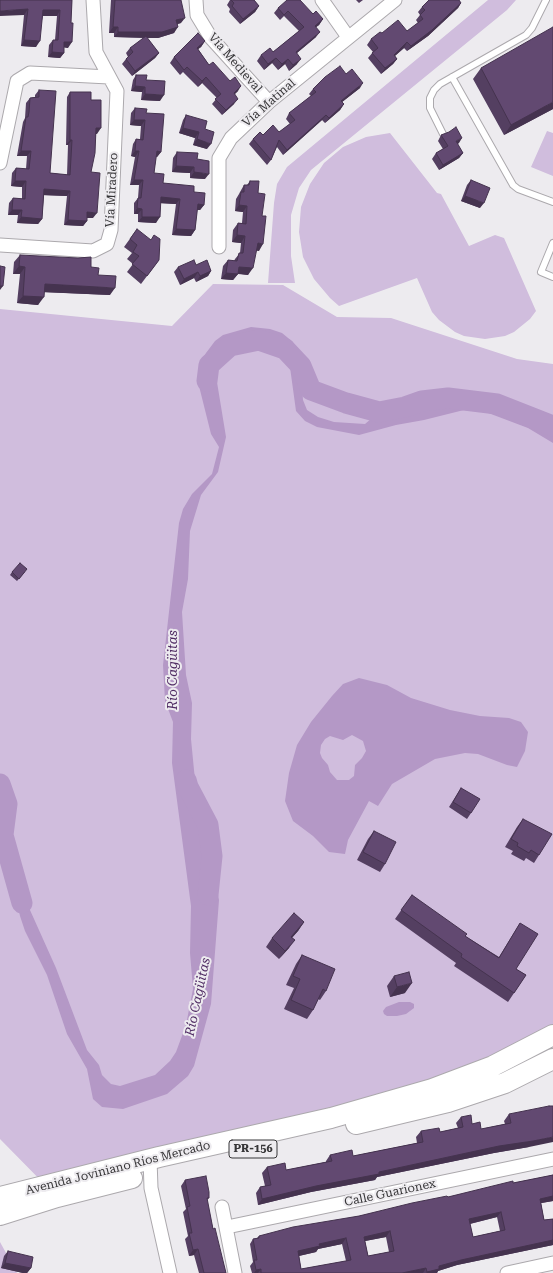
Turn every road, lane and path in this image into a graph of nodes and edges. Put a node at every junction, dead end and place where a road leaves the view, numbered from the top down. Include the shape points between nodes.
1 (93, 0) edge
2 (196, 0) edge
3 (322, 0) edge
4 (395, 0) edge
5 (546, 0) edge
6 (348, 37) junction
7 (109, 77) junction
8 (452, 77) junction
9 (269, 102) junction
10 (443, 134) edge
11 (0, 163) edge
12 (553, 202) edge
13 (553, 244) edge
14 (0, 245) edge
15 (219, 247) dead end
16 (553, 277) edge
17 (553, 1035) edge
18 (553, 1059) edge
19 (553, 1159) edge
20 (151, 1166) junction
21 (0, 1197) edge
22 (222, 1207) dead end
23 (0, 1215) edge
24 (227, 1227) junction
25 (553, 1263) edge
26 (170, 1273) edge
27 (235, 1273) edge
28 (507, 1273) edge

1 - 7 street, Vía Miradero via 96,52
2 - 9 street, Vía Medieval via 197,15 211,38
3 - 6 street
4 - 6 street, Vía Matinal
5 - 8 lane via 526,35
6 - 9 street, Vía Matinal
7 - 11 street via 30,73 17,81
7 - 14 street, Vía Miradero via 117,91 111,230 106,244 93,251
8 - 10 lane via 437,86 430,98 430,108
8 - 12 lane via 513,185
9 - 15 street, Vía Matinal via 231,138 219,158
13 - 16 lane via 541,272
17 - 20 main road, Avenida Joviniano Ríos Mercado / PR-156 via 493,1066 432,1089
18 - 20 main road, Avenida Joviniano Ríos Mercado / PR-156 via 505,1082 448,1102
19 - 24 street, Calle Guarionex
20 - 21 main road, Avenida Joviniano Ríos Mercado / PR-156
20 - 23 main road, Avenida Joviniano Ríos Mercado / PR-156
20 - 26 street via 151,1188
22 - 24 street
24 - 27 street
25 - 28 street

